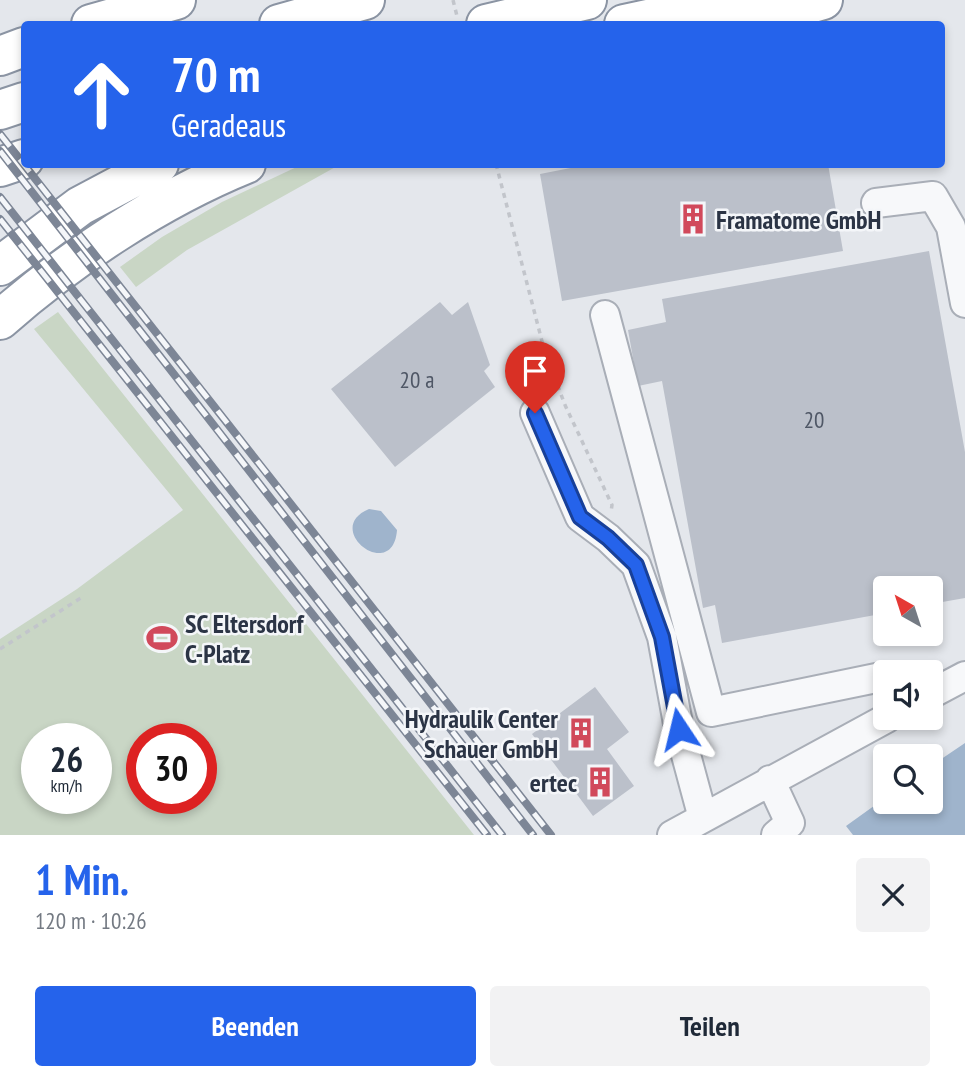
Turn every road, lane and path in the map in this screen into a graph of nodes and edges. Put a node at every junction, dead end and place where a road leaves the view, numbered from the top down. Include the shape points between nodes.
1 (176, 0) edge
2 (365, 0) edge
3 (453, 0) edge
4 (587, 0) edge
5 (738, 0) edge
6 (823, 0) edge
7 (102, 21) edge
8 (290, 21) edge
9 (458, 21) edge
10 (499, 21) edge
11 (638, 21) edge
12 (750, 21) edge
13 (21, 46) edge
14 (21, 46) edge
15 (0, 49) edge
16 (0, 56) edge
17 (21, 103) edge
18 (0, 110) edge
19 (21, 160) edge
20 (0, 167) edge
21 (151, 168) edge
22 (238, 168) edge
23 (497, 168) edge
24 (876, 203) dead end
25 (958, 226) edge
26 (0, 266) edge
27 (965, 303) edge
28 (605, 315) dead end
29 (0, 320) edge
30 (535, 413) dead end
31 (612, 505) dead end
32 (84, 596) dead end
33 (0, 649) edge
34 (965, 676) edge
35 (873, 679) edge
36 (943, 688) edge
37 (873, 725) edge
38 (770, 780) junction
39 (703, 818) junction
40 (672, 835) edge
41 (776, 835) edge

1 - 7 highway
2 - 8 highway
3 - 9 path
4 - 10 highway
5 - 11 highway
6 - 12 highway
13 - 15 highway
14 - 16 highway
17 - 18 highway
19 - 20 highway
21 - 26 highway via 80,206
22 - 29 highway via 118,232
23 - 31 path via 544,349
24 - 25 street via 933,196
25 - 27 street
28 - 35 street via 711,712
30 - 39 street via 580,517 636,565 662,637 679,729
32 - 33 path
34 - 36 street
37 - 38 street
38 - 39 street
38 - 41 street via 790,823
39 - 40 street

